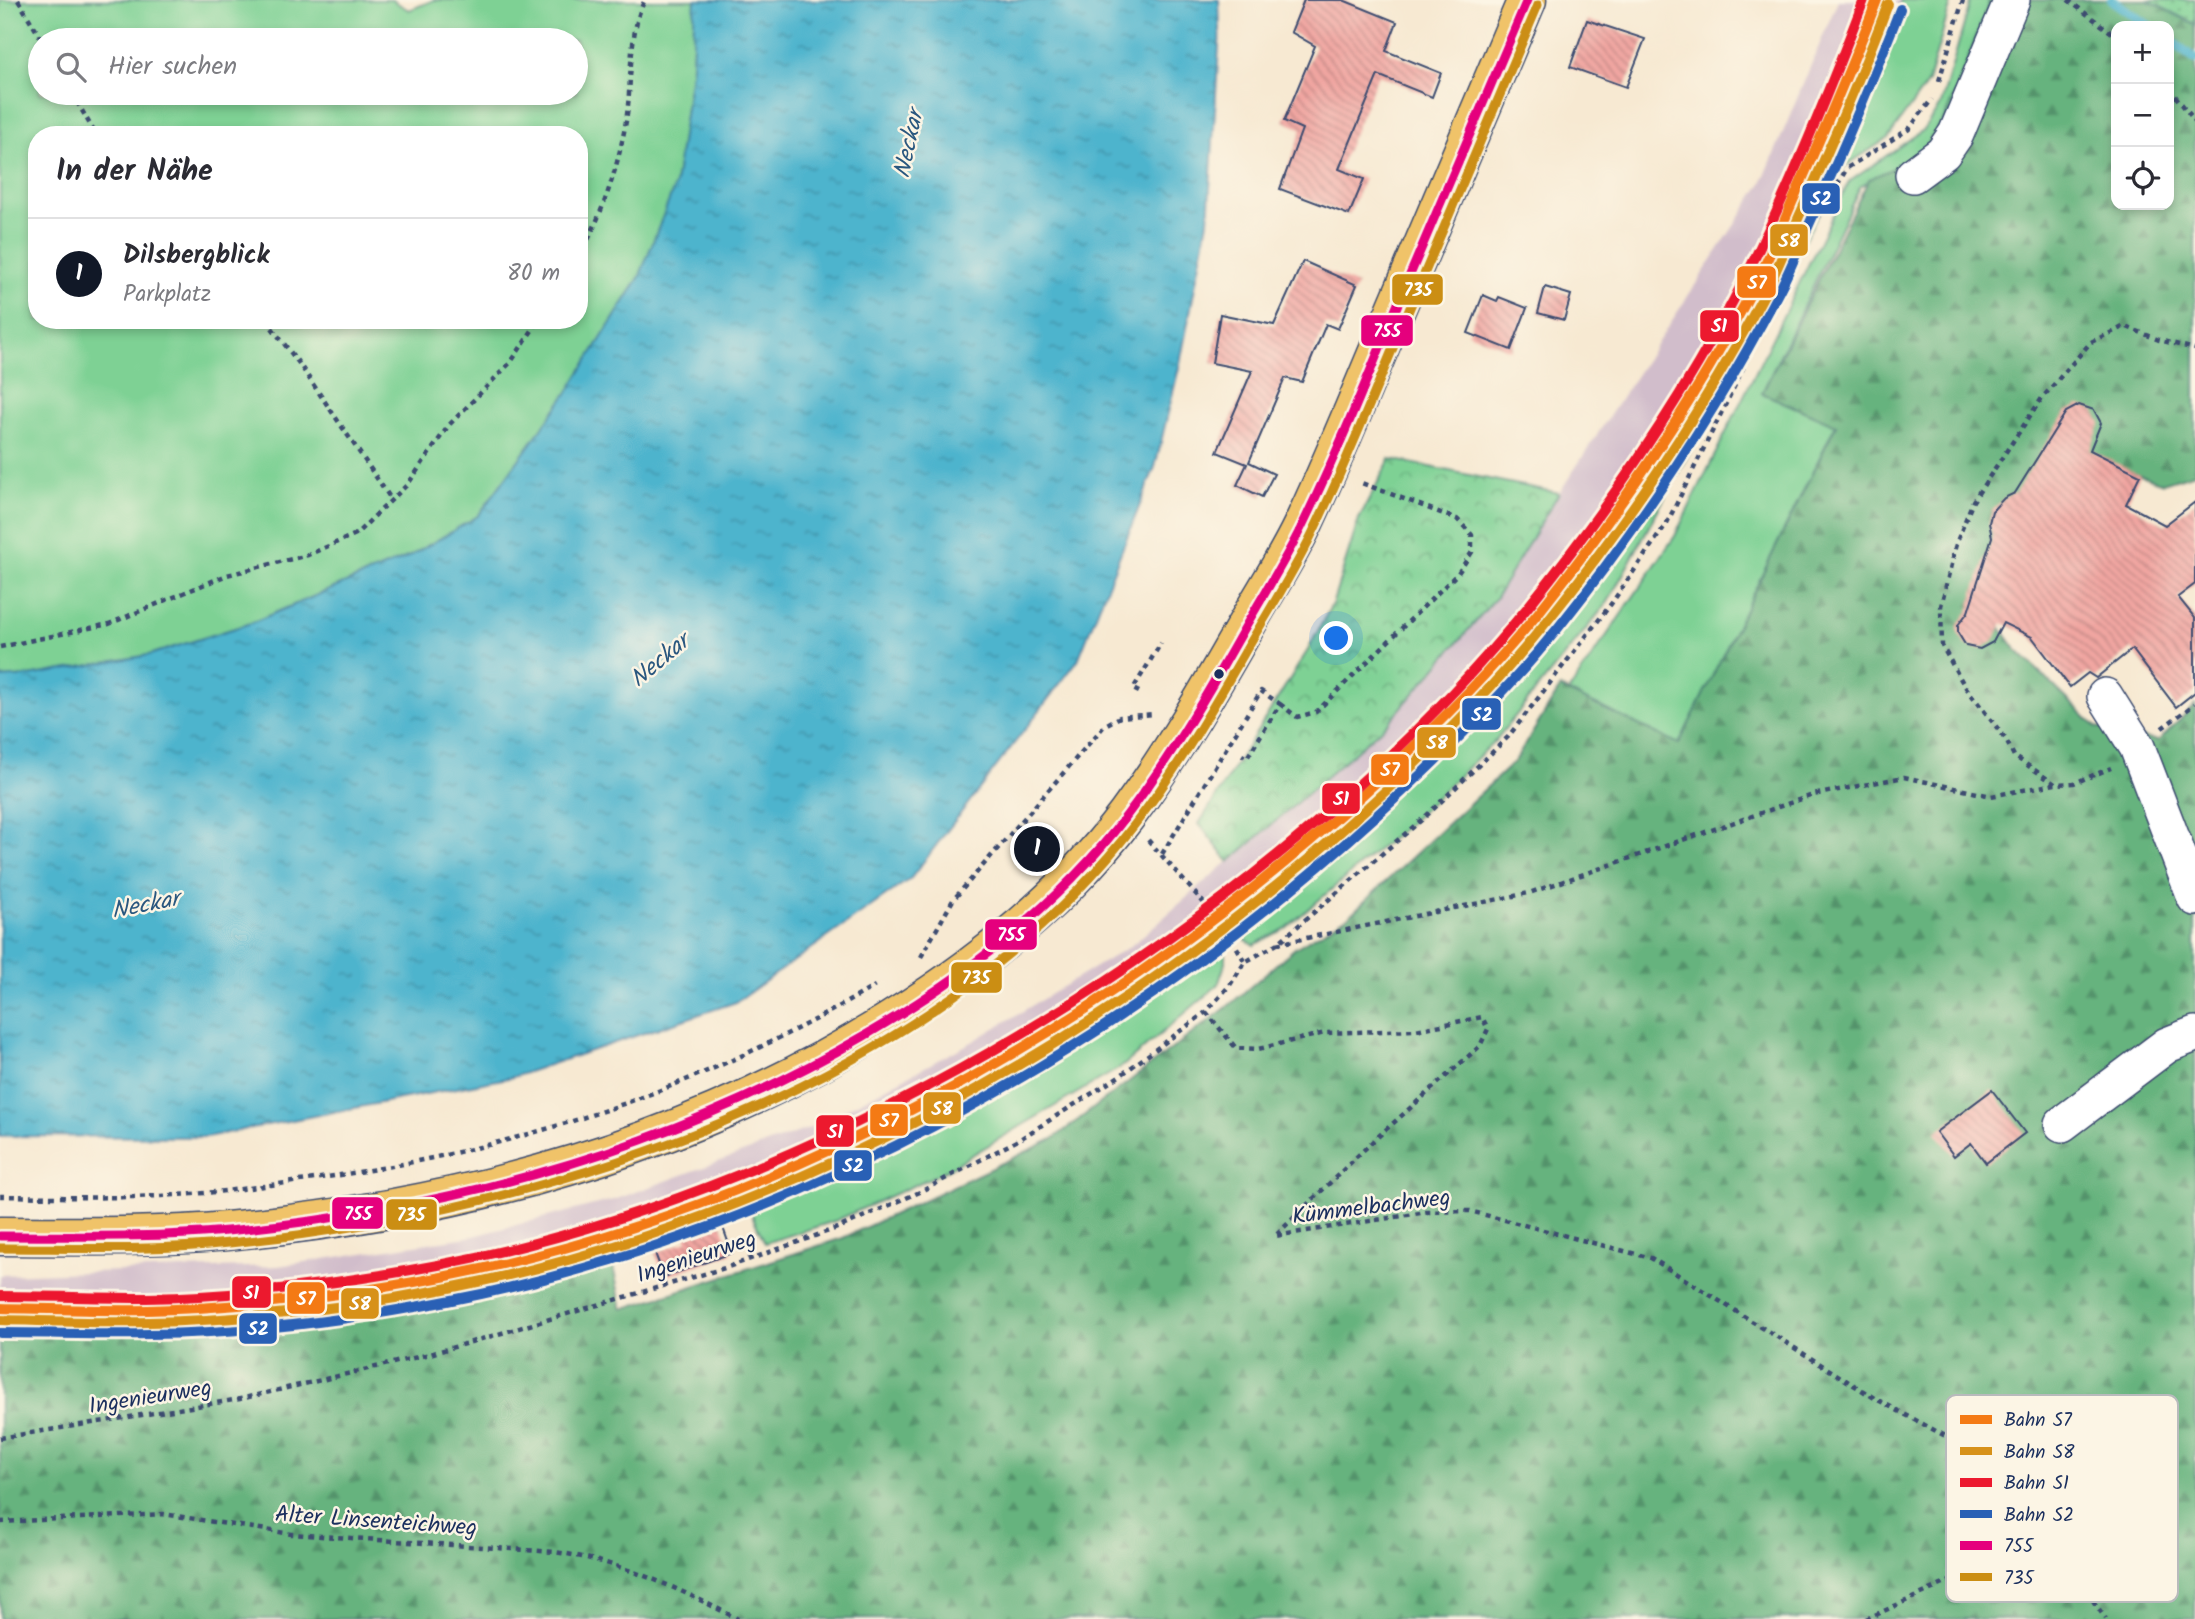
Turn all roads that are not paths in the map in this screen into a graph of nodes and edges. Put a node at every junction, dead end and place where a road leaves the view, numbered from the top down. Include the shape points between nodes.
1 (1527, 0) edge
2 (2012, 0) edge
3 (1913, 175) dead end
4 (2105, 696) dead end
5 (2195, 898) edge
6 (2195, 1034) edge
7 (2062, 1124) dead end
8 (0, 1236) edge

1 - 8 main road via 1304,523 1197,713 1126,816 1045,905 938,992 858,1042 725,1110 618,1152 474,1192 226,1231
2 - 3 lane via 1956,134 1943,153
4 - 5 lane via 2137,747
6 - 7 lane via 2167,1045

